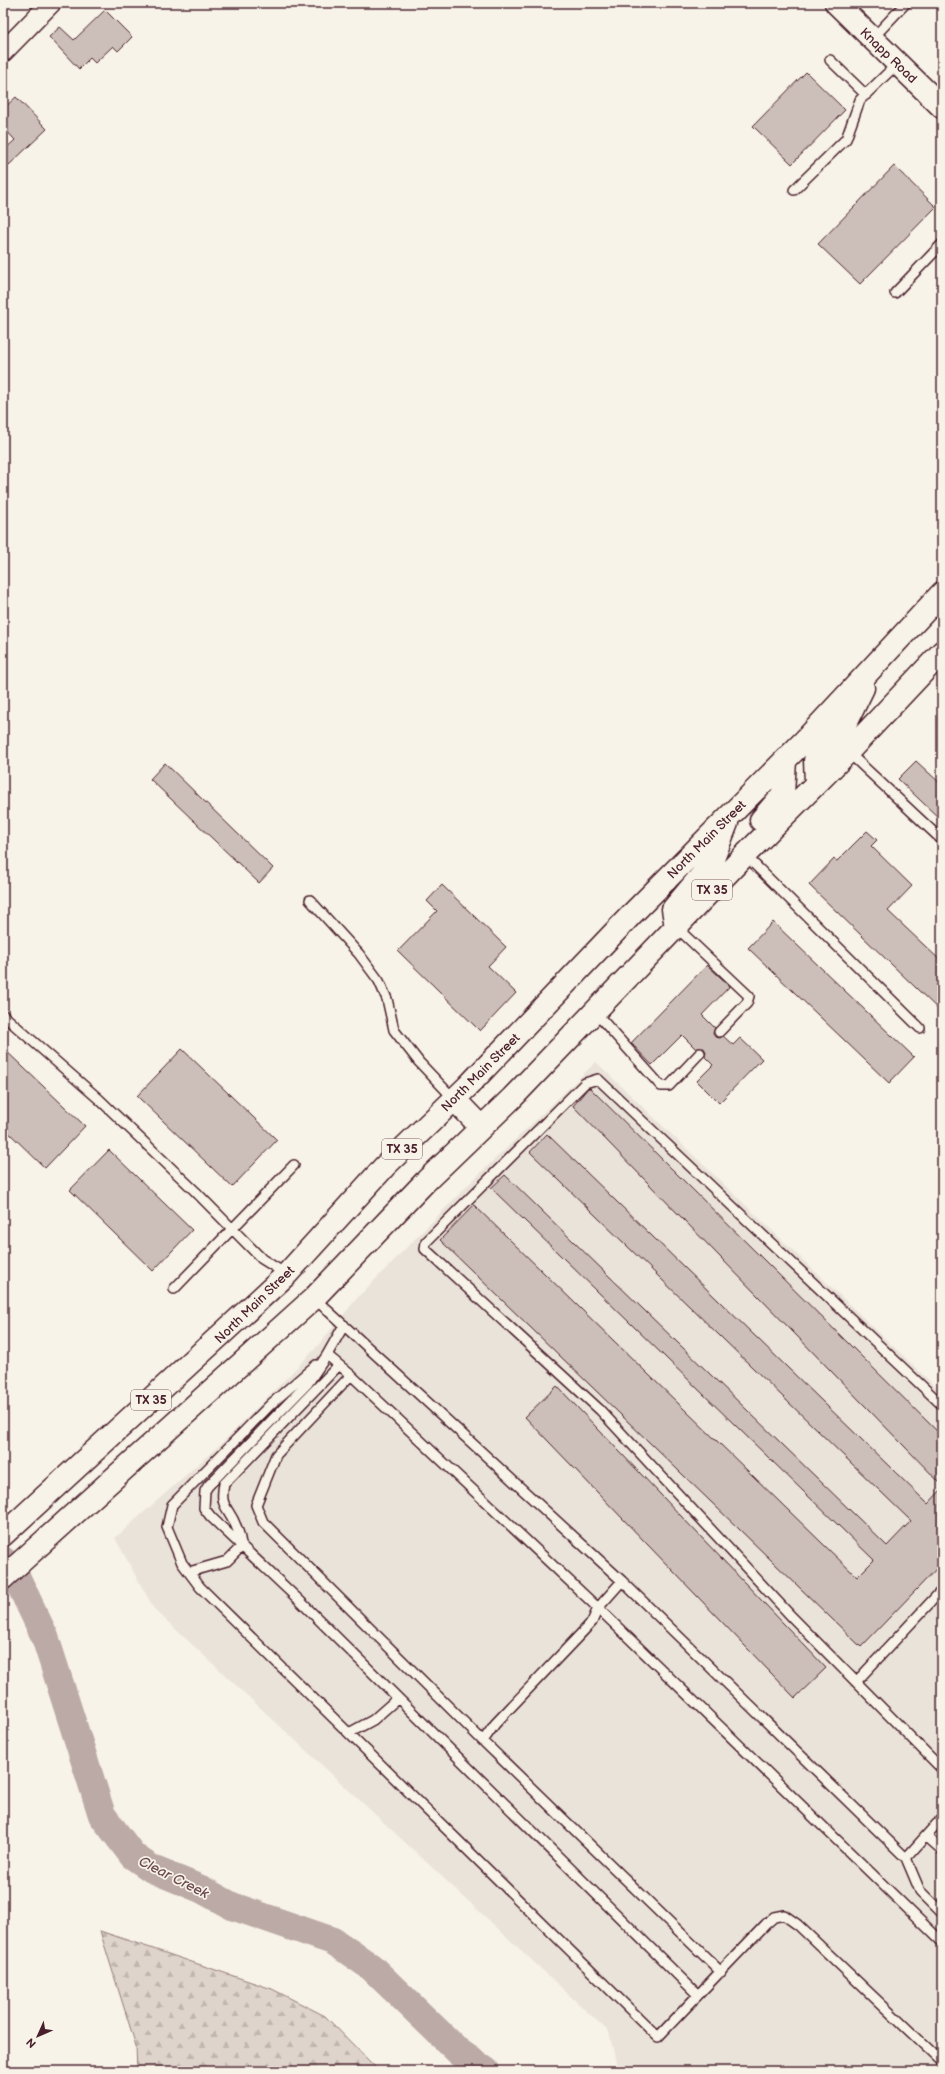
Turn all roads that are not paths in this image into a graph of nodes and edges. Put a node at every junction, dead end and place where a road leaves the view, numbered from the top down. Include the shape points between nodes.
1 (51, 3) edge
2 (836, 3) edge
3 (906, 3) edge
4 (872, 39) junction
5 (3, 52) edge
6 (830, 60) dead end
7 (898, 63) junction
8 (866, 94) junction
9 (942, 107) edge
10 (794, 190) dead end
11 (942, 244) edge
12 (895, 292) dead end
13 (942, 593) edge
14 (942, 652) edge
15 (872, 668) junction
16 (848, 752) junction
17 (785, 760) junction
18 (816, 783) junction
19 (731, 815) junction
20 (942, 840) edge
21 (745, 855) junction
22 (310, 900) dead end
23 (676, 927) junction
24 (595, 1011) junction
25 (3, 1015) edge
26 (920, 1028) dead end
27 (720, 1032) dead end
28 (700, 1053) dead end
29 (454, 1099) junction
30 (481, 1127) junction
31 (294, 1165) dead end
32 (232, 1228) junction
33 (287, 1274) junction
34 (174, 1289) dead end
35 (314, 1298) junction
36 (344, 1325) junction
37 (327, 1355) junction
38 (339, 1365) junction
39 (351, 1375) junction
40 (942, 1405) edge
41 (8, 1530) edge
42 (242, 1546) junction
43 (189, 1572) junction
44 (3, 1578) edge
45 (622, 1581) junction
46 (942, 1590) edge
47 (598, 1608) junction
48 (856, 1682) junction
49 (398, 1698) junction
50 (349, 1733) junction
51 (484, 1741) junction
52 (942, 1769) edge
53 (942, 1818) edge
54 (926, 1836) junction
55 (942, 1850) edge
56 (906, 1858) junction
57 (942, 1913) edge
58 (942, 1942) edge
59 (721, 1972) junction
60 (698, 1995) junction
61 (942, 2062) edge

1 - 5 street
2 - 4 main road, Knapp Road
3 - 4 lane
4 - 7 main road, Knapp Road
6 - 8 lane
7 - 8 lane
7 - 9 main road, Knapp Road
8 - 10 lane via 860,100 846,139
11 - 12 lane
13 - 15 main road, North Main Street / TX 35
14 - 16 main road, TX 35
15 - 17 main road, North Main Street / TX 35
15 - 18 main road via 843,729 815,760
16 - 18 main road, TX 35
16 - 20 lane
17 - 19 main road, North Main Street / TX 35
17 - 21 main road via 784,794 752,831
18 - 21 main road, TX 35
19 - 23 main road via 711,864 672,909
19 - 29 main road, North Main Street / TX 35
21 - 23 main road, TX 35
21 - 26 lane
22 - 29 lane via 379,981 387,999 394,1030 419,1062
23 - 24 main road, TX 35
23 - 27 lane via 749,996 747,1003
24 - 28 lane via 662,1086 669,1086
24 - 30 main road, TX 35
25 - 32 lane via 100,1100
29 - 30 main road
29 - 33 main road, North Main Street / TX 35 via 385,1166
30 - 35 main road, TX 35
31 - 32 lane
32 - 33 lane via 262,1259
32 - 34 lane
33 - 35 main road
33 - 41 main road, North Main Street / TX 35
35 - 36 lane
35 - 44 main road, TX 35
36 - 37 lane
36 - 45 lane
37 - 38 lane
37 - 42 lane via 308,1383 205,1492 204,1508
37 - 43 lane via 271,1404 172,1505 167,1527 182,1563
38 - 39 lane
38 - 42 lane via 224,1484 221,1497 236,1524
39 - 47 lane
39 - 51 lane via 276,1455 256,1505 263,1522
40 - 48 lane via 598,1079 585,1083 426,1242 425,1249 600,1410 792,1617
42 - 43 lane via 227,1561
42 - 49 lane
43 - 50 lane via 200,1587
45 - 47 lane
45 - 56 lane
46 - 48 lane
47 - 51 lane via 592,1622 495,1724
47 - 58 lane
48 - 52 lane
49 - 50 lane via 373,1720
49 - 60 lane
50 - 60 lane via 658,2037
51 - 59 lane
53 - 54 lane
54 - 55 lane
54 - 56 lane
56 - 57 lane via 920,1891
59 - 60 lane
59 - 61 lane via 774,1917 784,1915 798,1925

